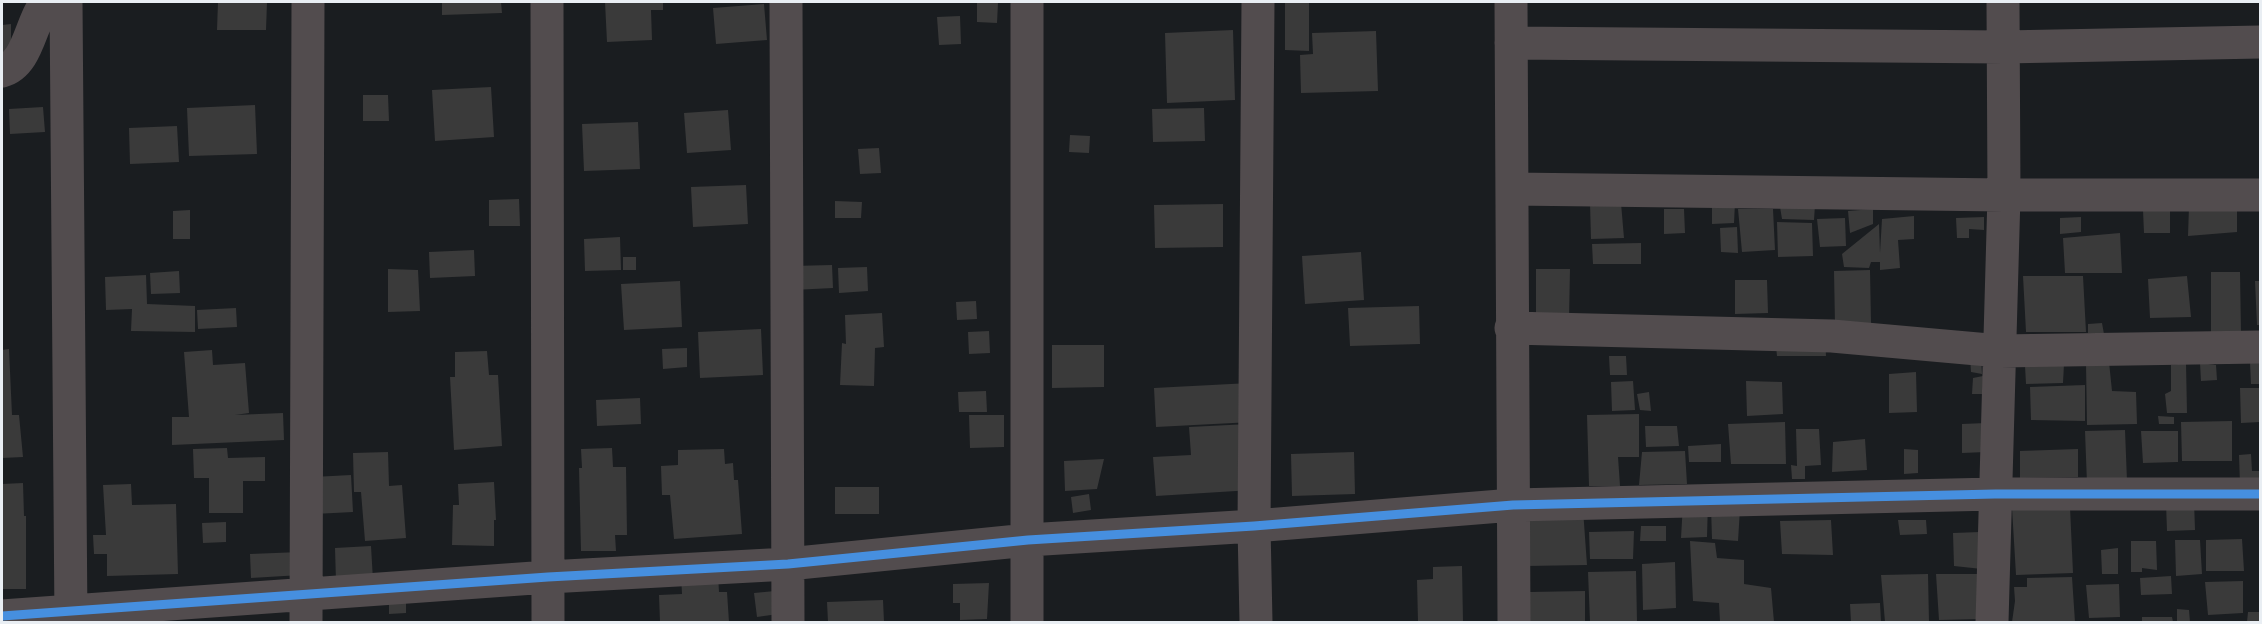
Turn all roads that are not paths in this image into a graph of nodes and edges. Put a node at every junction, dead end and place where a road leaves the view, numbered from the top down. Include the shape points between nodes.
1 (47, 2) edge
2 (66, 2) edge
3 (308, 2) edge
4 (547, 2) edge
5 (786, 2) edge
6 (1028, 2) edge
7 (1257, 2) edge
8 (1511, 2) edge
9 (2003, 2) edge
10 (2260, 42) edge
11 (1511, 43) junction
12 (2004, 47) junction
13 (2, 71) edge
14 (1512, 189) junction
15 (2004, 195) junction
16 (2260, 195) edge
17 (1511, 328) junction
18 (2260, 347) edge
19 (2000, 351) junction
20 (2260, 494) edge
21 (1995, 495) junction
22 (1513, 506) junction
23 (1254, 526) junction
24 (1028, 540) junction
25 (788, 564) junction
26 (548, 577) junction
27 (306, 608) edge
28 (2, 616) edge
29 (71, 616) edge
30 (548, 622) edge
31 (788, 622) edge
32 (1027, 622) edge
33 (1256, 622) edge
34 (1514, 622) edge
35 (1992, 622) edge

1 - 13 street via 21,57
2 - 29 street
3 - 27 street
4 - 26 street
5 - 25 street
6 - 24 street
7 - 23 street
8 - 11 street
9 - 12 street
10 - 12 street
11 - 12 street
11 - 14 street
12 - 15 street
14 - 15 street
14 - 17 street
15 - 16 street
15 - 19 street
17 - 19 street via 1832,336
17 - 22 street
18 - 19 street
19 - 21 street
20 - 21 street
21 - 22 street
21 - 35 street
22 - 23 street
22 - 34 street
23 - 24 street
23 - 33 street
24 - 25 street
24 - 32 street
25 - 26 street
25 - 31 street
26 - 27 street
26 - 30 street
27 - 29 street
28 - 29 street

